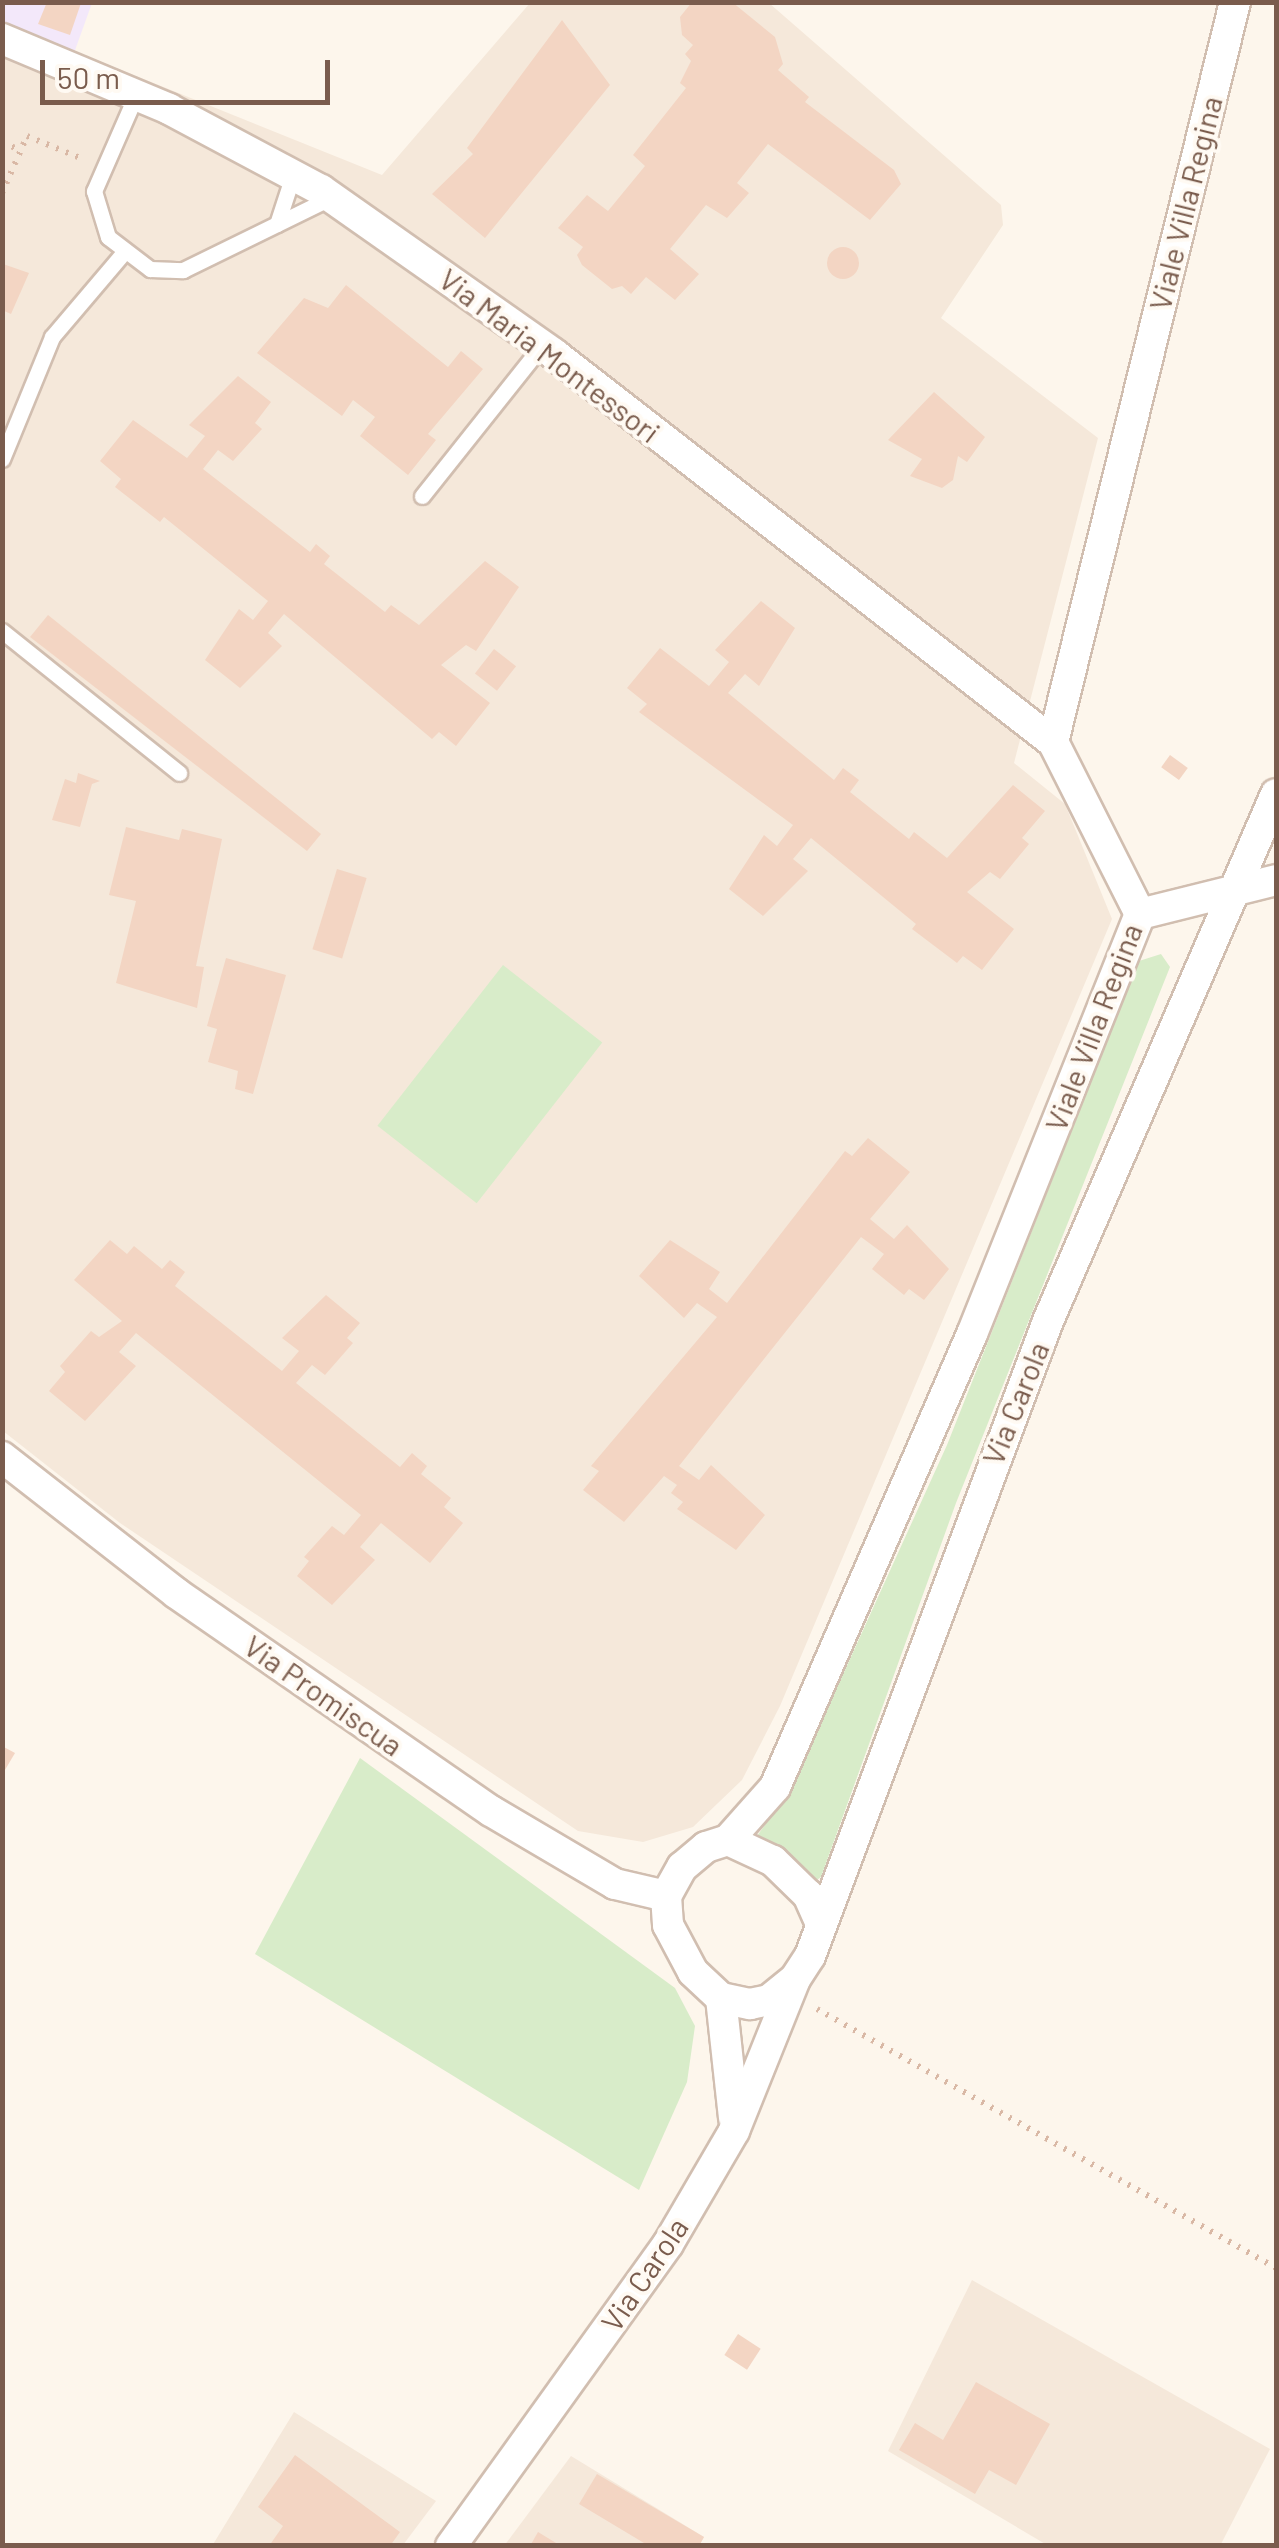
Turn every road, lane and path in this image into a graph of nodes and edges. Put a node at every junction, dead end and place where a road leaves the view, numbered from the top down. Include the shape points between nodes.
1 (1236, 2) edge
2 (2, 40) edge
3 (136, 95) junction
4 (2, 143) edge
5 (21, 150) junction
6 (82, 159) dead end
7 (294, 175) junction
8 (2, 193) edge
9 (332, 197) junction
10 (276, 224) junction
11 (126, 250) junction
12 (542, 346) junction
13 (2, 459) edge
14 (422, 496) dead end
15 (2, 631) edge
16 (1052, 742) junction
17 (179, 773) dead end
18 (1276, 794) edge
19 (1276, 880) edge
20 (1232, 892) junction
21 (1140, 914) junction
22 (2, 1457) edge
23 (728, 1840) junction
24 (666, 1896) junction
25 (821, 1924) junction
26 (793, 1987) junction
27 (721, 1998) junction
28 (734, 2131) junction
29 (1276, 2268) edge
30 (451, 2546) edge

1 - 16 street, Viale Villa Regina
2 - 3 street, Via Maria Montessori
3 - 7 street, Via Maria Montessori
3 - 11 lane via 94,191 108,237
4 - 5 path
5 - 6 path via 26,136
5 - 8 path
7 - 9 street, Via Maria Montessori
7 - 10 lane
9 - 10 lane
9 - 12 street, Via Maria Montessori
10 - 11 lane via 183,270 150,269
11 - 13 lane via 52,336
12 - 14 lane
12 - 16 street, Via Maria Montessori
15 - 17 lane
16 - 21 street, Viale Villa Regina
18 - 20 street, Via Carola
19 - 20 street
20 - 21 street
20 - 25 street, Via Carola via 1048,1321
21 - 23 street, Viale Villa Regina via 972,1334 775,1787
22 - 24 street, Via Promiscua via 176,1593 491,1811 614,1884
23 - 24 street via 706,1847 682,1867
23 - 25 street via 773,1861 808,1895
24 - 27 street via 676,1941 693,1972
25 - 26 street
26 - 27 street via 750,2004
26 - 28 street, Via Carola
26 - 29 path
27 - 28 street via 732,2058
28 - 30 street, Via Carola via 668,2244

